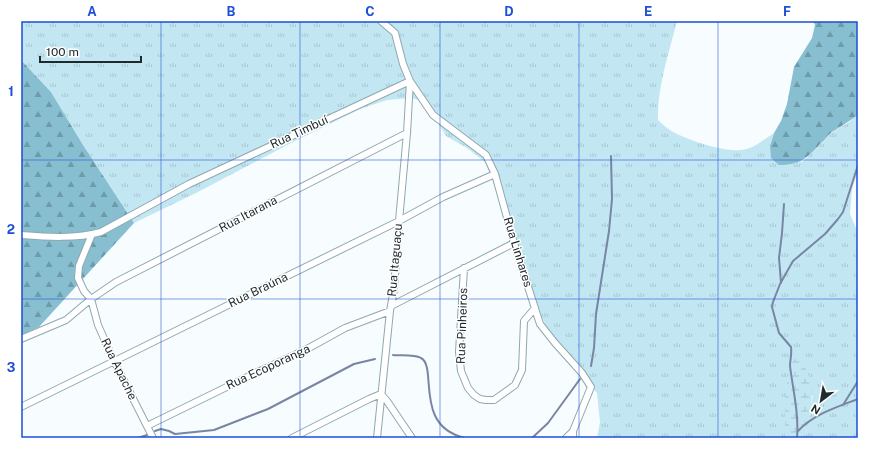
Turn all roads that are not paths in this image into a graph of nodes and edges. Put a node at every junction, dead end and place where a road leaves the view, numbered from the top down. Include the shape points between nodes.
1 (381, 21) edge
2 (410, 81) junction
3 (407, 133) junction
4 (495, 174) junction
5 (399, 221) junction
6 (92, 234) junction
7 (21, 235) edge
8 (514, 243) junction
9 (464, 268) junction
10 (91, 299) junction
11 (390, 308) junction
12 (535, 308) junction
13 (21, 339) edge
14 (114, 362) junction
15 (381, 394) junction
16 (21, 407) edge
17 (147, 426) junction
18 (573, 435) edge
19 (153, 438) edge
20 (292, 438) edge
21 (377, 438) edge
22 (412, 438) edge
23 (566, 438) edge

1 - 2 street via 395,33
2 - 3 street, Rua Itaguaçu
2 - 4 street, Rua Linhares via 433,115 486,155
2 - 6 street, Rua Timbuí via 189,184 101,232
3 - 5 street, Rua Itaguaçu
3 - 10 street, Rua Itarana via 116,282
4 - 5 street, Rua Braúna via 443,197
4 - 8 street, Rua Linhares
5 - 11 street, Rua Itaguaçu via 394,289
5 - 14 street, Rua Braúna
6 - 7 street, Rua Timbuí via 52,237
6 - 10 street, Rua Apache via 79,266 78,278
8 - 9 street, Rua Ecoporanga
8 - 12 street, Rua Linhares
9 - 11 street, Rua Ecoporanga
9 - 12 street, Rua Pinheiros via 461,371 468,388 480,399 494,400 515,385 522,370 524,321
10 - 13 street, Rua Itarana via 66,320
10 - 14 street, Rua Apache via 98,325
11 - 15 street, Rua Itaguaçu
11 - 17 street, Rua Ecoporanga
12 - 18 street, Rua Linhares via 540,324 591,387
14 - 16 street, Rua Braúna
14 - 17 street, Rua Apache
15 - 20 street
15 - 21 street, Rua Itaguaçu
15 - 22 street
17 - 19 street, Rua Apache
18 - 23 street

